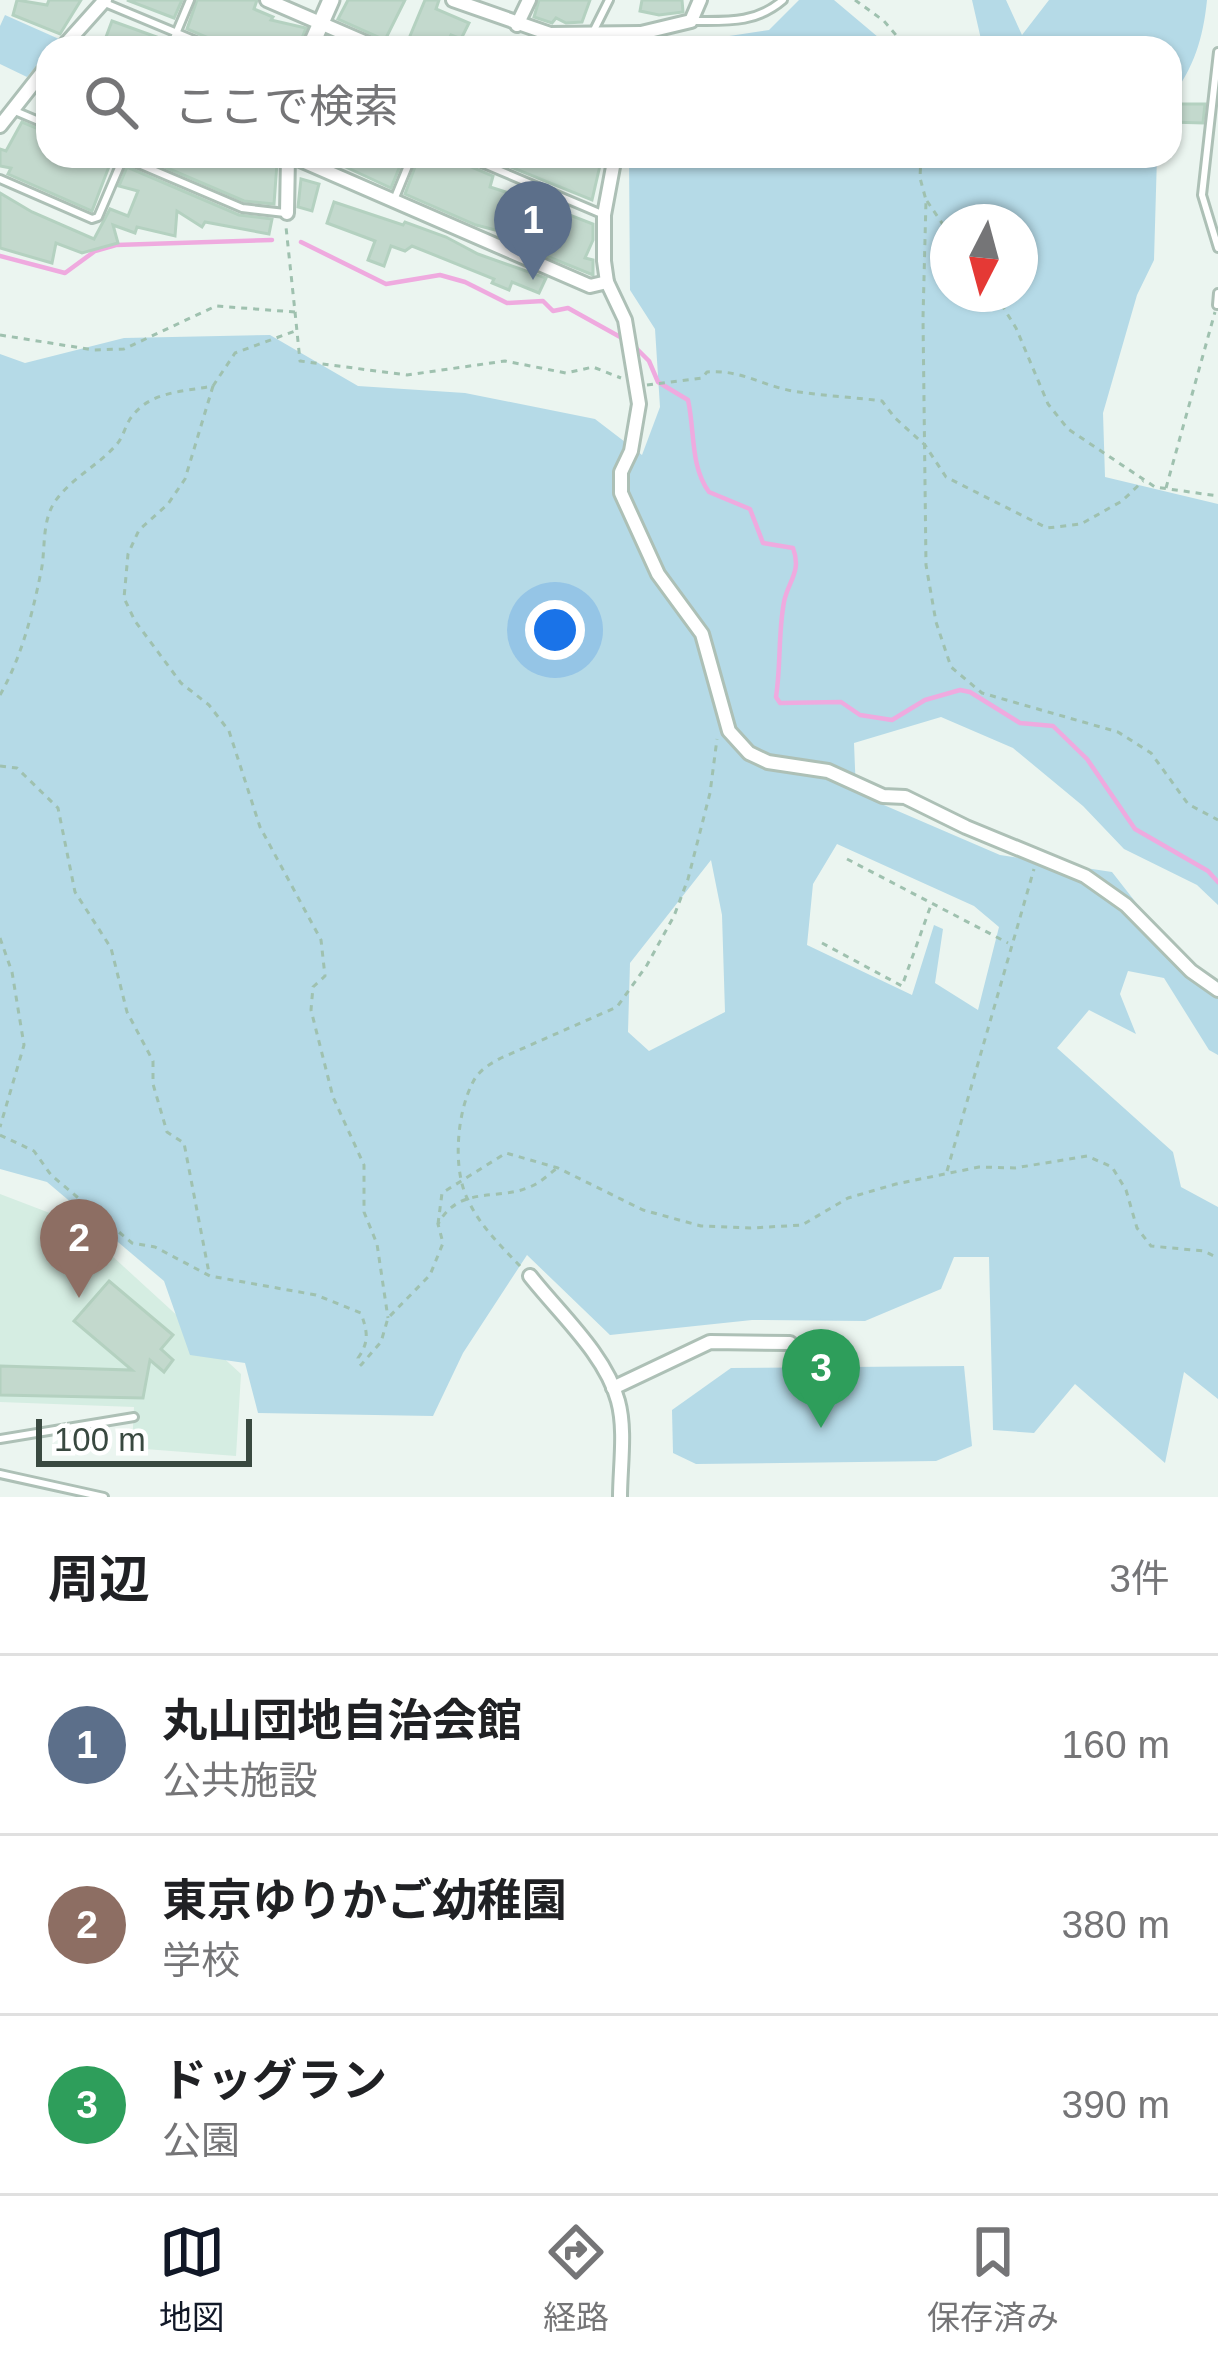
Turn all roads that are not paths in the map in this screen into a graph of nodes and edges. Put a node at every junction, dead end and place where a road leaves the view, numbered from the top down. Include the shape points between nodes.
1 (190, 0) edge
2 (267, 0) edge
3 (331, 0) edge
4 (453, 0) edge
5 (529, 0) edge
6 (609, 0) edge
7 (700, 0) edge
8 (783, 0) edge
9 (104, 1) edge
10 (691, 21) junction
11 (321, 22) junction
12 (517, 25) junction
13 (177, 32) junction
14 (641, 33) junction
15 (592, 34) junction
16 (73, 36) edge
17 (175, 36) edge
18 (186, 36) edge
19 (315, 36) edge
20 (352, 36) edge
21 (640, 36) edge
22 (1218, 52) edge
23 (36, 80) edge
24 (1216, 80) edge
25 (12, 109) junction
26 (36, 120) edge
27 (0, 126) edge
28 (117, 168) edge
29 (150, 168) edge
30 (289, 168) edge
31 (318, 168) edge
32 (407, 168) edge
33 (493, 168) edge
34 (613, 168) edge
35 (0, 178) edge
36 (394, 200) junction
37 (286, 213) joint
38 (604, 215) junction
39 (1218, 248) edge
40 (607, 283) junction
41 (1218, 293) edge
42 (1216, 304) edge
43 (1218, 990) edge
44 (530, 1276) road end
45 (790, 1343) dead end
46 (614, 1388) junction
47 (134, 1417) dead end
48 (0, 1439) edge
49 (0, 1474) edge
50 (104, 1497) edge
51 (620, 1497) edge

1 - 13 lane
2 - 11 street
3 - 11 street
4 - 12 street
5 - 12 street
6 - 15 lane
7 - 10 street
8 - 10 lane via 744,21
9 - 13 lane
9 - 16 street
10 - 14 street
11 - 19 street
11 - 20 street
12 - 15 street
13 - 17 lane
13 - 18 lane
14 - 15 street
14 - 21 street
22 - 24 lane
23 - 25 street
24 - 39 lane via 1202,195
25 - 26 lane
25 - 27 street
28 - 35 lane via 92,219
29 - 37 lane via 242,208
30 - 37 street
31 - 36 street
32 - 36 lane
33 - 38 lane
34 - 38 street
36 - 40 street via 590,286
38 - 40 street
40 - 43 street via 639,385 621,493 658,574 702,634 739,742 768,762 905,797 1085,876
41 - 42 lane
44 - 46 street
45 - 46 street via 710,1342
46 - 51 street
47 - 48 lane
49 - 50 lane

